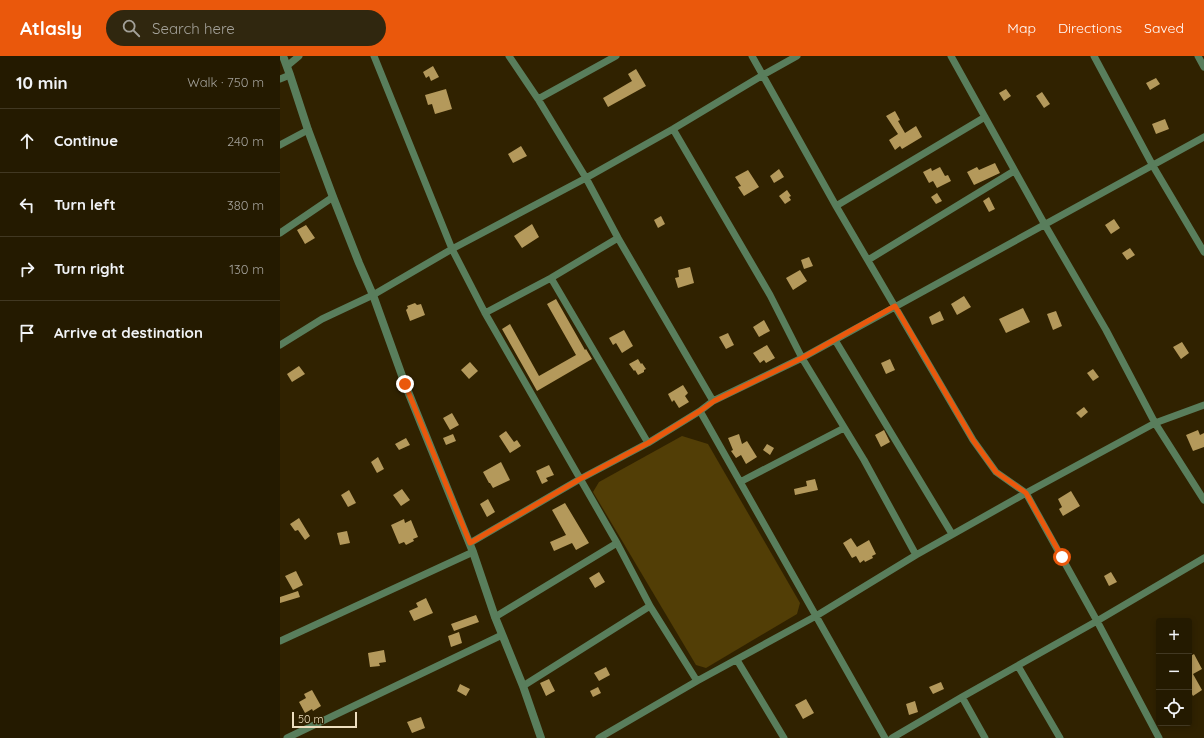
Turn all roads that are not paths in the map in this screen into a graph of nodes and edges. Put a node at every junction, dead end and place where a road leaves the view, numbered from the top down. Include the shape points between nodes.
1 (283, 56) edge
2 (299, 56) edge
3 (374, 56) edge
4 (509, 56) edge
5 (616, 56) edge
6 (752, 56) edge
7 (797, 56) edge
8 (951, 56) edge
9 (1094, 56) edge
10 (1198, 56) edge
11 (1204, 67) edge
12 (289, 70) junction
13 (763, 75) junction
14 (280, 79) edge
15 (538, 99) junction
16 (985, 117) junction
17 (673, 129) junction
18 (308, 130) junction
19 (1204, 137) edge
20 (280, 145) edge
21 (1153, 166) junction
22 (1014, 171) junction
23 (586, 178) junction
24 (333, 197) junction
25 (836, 206) junction
26 (1045, 226) junction
27 (280, 233) edge
28 (618, 238) junction
29 (452, 249) junction
30 (1204, 252) edge
31 (868, 260) junction
32 (551, 278) junction
33 (373, 295) junction
34 (895, 306) junction
35 (485, 313) junction
36 (835, 340) junction
37 (280, 345) edge
38 (802, 358) junction
39 (714, 401) junction
40 (1204, 405) edge
41 (700, 411) junction
42 (1156, 423) junction
43 (844, 428) junction
44 (648, 443) junction
45 (580, 479) junction
46 (740, 482) junction
47 (1026, 493) junction
48 (1204, 500) edge
49 (952, 534) junction
50 (470, 543) junction
51 (617, 543) junction
52 (473, 552) junction
53 (916, 555) junction
54 (1204, 558) edge
55 (650, 606) junction
56 (816, 616) junction
57 (495, 617) junction
58 (1097, 621) junction
59 (502, 635) junction
60 (280, 641) edge
61 (737, 660) junction
62 (1018, 666) junction
63 (697, 681) junction
64 (522, 686) junction
65 (962, 697) junction
66 (287, 738) edge
67 (542, 738) edge
68 (599, 738) edge
69 (784, 738) edge
70 (885, 738) edge
71 (892, 738) edge
72 (985, 738) edge
73 (1060, 738) edge
74 (1159, 738) edge

1 - 12 street
2 - 12 street
3 - 29 street
4 - 15 street
5 - 15 street
6 - 13 street
7 - 13 street
8 - 16 street
9 - 21 street
10 - 11 street
12 - 14 street
12 - 18 street
13 - 17 street
13 - 25 street
15 - 23 street
16 - 22 street
16 - 25 street
17 - 23 street
17 - 38 street via 770,295
18 - 20 street
18 - 24 street
19 - 21 street
21 - 26 street
21 - 30 street
22 - 26 street
22 - 31 street
23 - 28 street
23 - 29 street
24 - 27 street
24 - 33 street
25 - 31 street
26 - 34 street
26 - 42 street via 1106,330
28 - 32 street
28 - 39 street
29 - 33 street
29 - 35 street
31 - 34 street
32 - 35 street
32 - 44 street
33 - 37 street via 322,319
33 - 50 street via 405,384
34 - 36 street
34 - 47 street via 973,440 996,472
35 - 45 street
36 - 38 street
36 - 49 street
38 - 39 street
38 - 43 street
39 - 41 street
40 - 42 street
41 - 44 street
41 - 46 street
42 - 47 street
42 - 48 street
43 - 46 street
43 - 53 street
44 - 45 street
45 - 50 street
45 - 51 street
46 - 56 street
47 - 49 street
47 - 58 street
49 - 53 street
50 - 52 street
51 - 55 street
51 - 57 street
52 - 57 street
52 - 60 street
53 - 56 street
54 - 58 street
55 - 63 street
55 - 64 street
56 - 61 street
56 - 70 street
57 - 59 street
58 - 62 street
58 - 74 street
59 - 64 street
59 - 66 street
61 - 63 street
61 - 69 street
62 - 65 street
62 - 73 street
63 - 68 street
64 - 67 street
65 - 71 street
65 - 72 street

